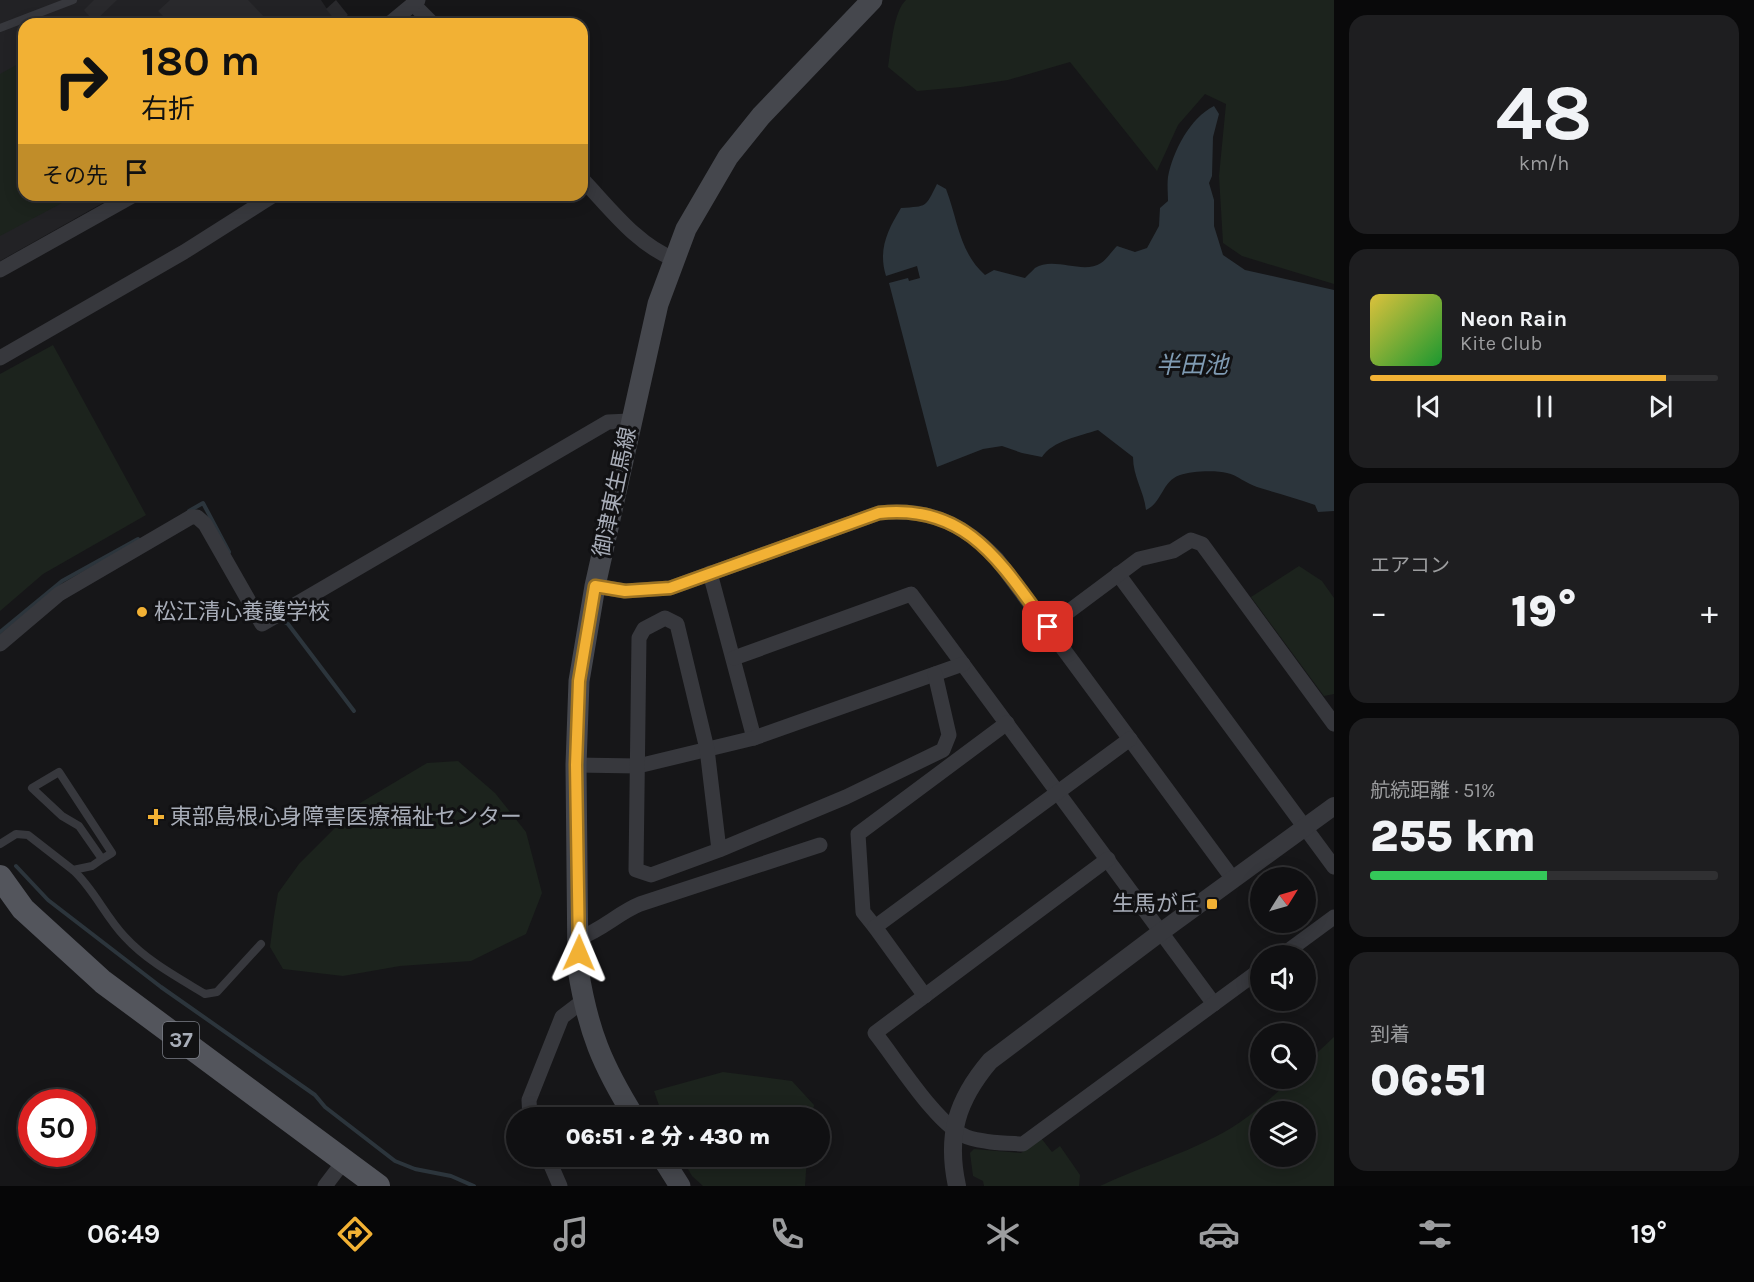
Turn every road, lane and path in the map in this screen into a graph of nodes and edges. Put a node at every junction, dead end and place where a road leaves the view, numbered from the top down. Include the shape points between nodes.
1 (73, 0) edge
2 (872, 0) edge
3 (416, 2) edge
4 (26, 18) edge
5 (396, 18) edge
6 (428, 18) edge
7 (18, 21) edge
8 (0, 28) edge
9 (588, 185) edge
10 (123, 201) edge
11 (265, 201) edge
12 (674, 259) junction
13 (0, 270) edge
14 (0, 358) edge
15 (630, 421) junction
16 (710, 573) junction
17 (1118, 574) junction
18 (595, 586) junction
19 (1048, 627) junction
20 (0, 644) edge
21 (734, 658) junction
22 (963, 664) junction
23 (935, 674) junction
24 (1007, 723) junction
25 (1334, 724) edge
26 (754, 738) junction
27 (1130, 739) junction
28 (707, 749) junction
29 (576, 765) junction
30 (638, 766) junction
31 (1058, 792) junction
32 (1334, 806) edge
33 (1305, 827) junction
34 (0, 844) edge
35 (820, 845) dead end
36 (719, 850) junction
37 (102, 859) junction
38 (1108, 860) junction
39 (1334, 867) edge
40 (73, 870) junction
41 (0, 877) edge
42 (1233, 879) junction
43 (1334, 917) edge
44 (875, 927) junction
45 (1161, 932) junction
46 (579, 938) junction
47 (261, 944) dead end
48 (1296, 945) edge
49 (1250, 977) edge
50 (925, 996) junction
51 (583, 1000) junction
52 (1214, 1004) junction
53 (529, 1107) edge
54 (628, 1107) edge
55 (954, 1130) junction
56 (344, 1161) junction
57 (552, 1167) edge
58 (668, 1167) edge
59 (325, 1186) edge
60 (378, 1186) edge
61 (561, 1186) edge
62 (680, 1186) edge
63 (957, 1186) edge

1 - 4 lane
2 - 12 main road, 御津東生馬線 via 761,116 728,157 686,229
3 - 5 street
3 - 6 street
7 - 8 lane
9 - 12 street via 640,238
10 - 13 street
11 - 14 street
12 - 15 main road, 御津東生馬線 via 658,304
15 - 18 main road, 御津東生馬線
15 - 20 street via 608,422 262,624 205,524 190,517 69,587
16 - 18 street via 670,588 625,591
16 - 19 street via 879,513 927,514 954,524 981,542
16 - 21 street
17 - 19 street
17 - 25 street via 1139,559 1173,551 1191,540 1202,544
17 - 33 street
18 - 29 main road, 御津東生馬線 via 579,681
19 - 27 street
21 - 22 street via 911,594
21 - 26 street
22 - 23 street
22 - 24 street
23 - 26 street
23 - 36 street via 949,735 943,750 846,797
24 - 31 street
24 - 44 street via 858,834 863,912
26 - 28 street
27 - 31 street
27 - 42 street
28 - 30 street
28 - 30 street via 677,624 665,618 644,629 639,638
28 - 36 street
29 - 30 street
29 - 46 main road, 御津東生馬線
30 - 36 street via 636,870 651,875
31 - 38 street
31 - 44 street
32 - 33 street
33 - 39 street
33 - 42 street
34 - 40 lane via 16,834 28,835
35 - 46 street via 640,904
37 - 37 lane via 79,826 32,788 59,772 112,853
37 - 40 lane
38 - 45 street
38 - 50 street
40 - 47 lane via 134,946 205,994 217,992
41 - 56 main road, 37 via 23,909 103,982
42 - 45 street
43 - 48 street
44 - 50 street
45 - 52 street
45 - 55 street via 990,1061 972,1082
46 - 51 main road, 御津東生馬線
49 - 52 street
50 - 55 street via 875,1033
51 - 53 street via 562,1017
51 - 54 main road, 御津東生馬線 via 595,1046
52 - 55 street via 1023,1144 967,1137
55 - 63 street via 952,1167
56 - 59 street
56 - 60 main road, 37
57 - 61 street
58 - 62 main road

